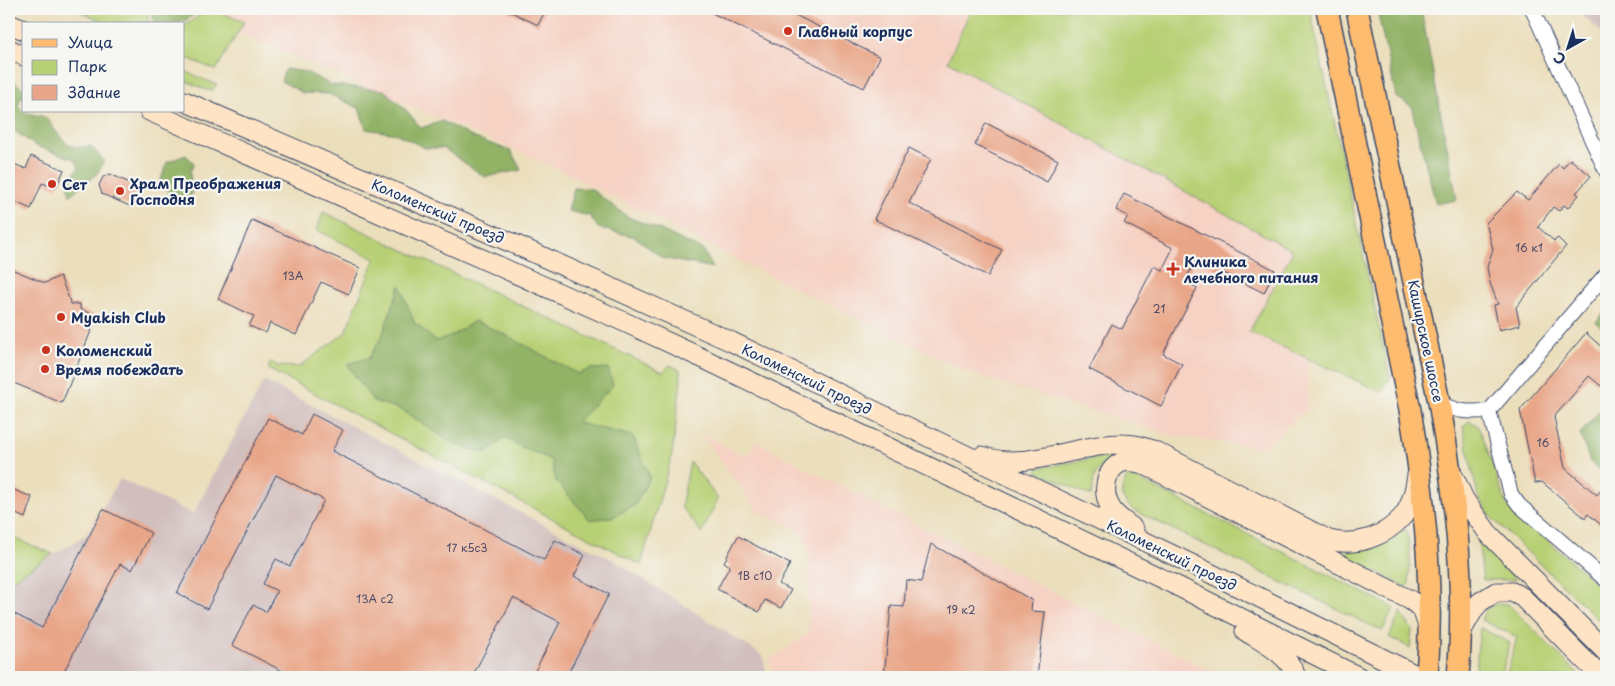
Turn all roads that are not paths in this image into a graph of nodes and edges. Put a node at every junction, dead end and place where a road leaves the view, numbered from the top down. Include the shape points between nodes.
1 (1327, 9) edge
2 (1357, 9) edge
3 (1532, 9) edge
4 (9, 24) edge
5 (22, 29) edge
6 (9, 49) edge
7 (22, 55) edge
8 (185, 101) edge
9 (152, 112) edge
10 (1606, 171) edge
11 (1606, 274) edge
12 (1440, 402) junction
13 (1489, 411) junction
14 (915, 431) junction
15 (1450, 463) junction
16 (1419, 464) junction
17 (1156, 547) junction
18 (1606, 580) edge
19 (1174, 584) junction
20 (1430, 636) junction
21 (1461, 637) junction
22 (1606, 652) edge
23 (1296, 677) edge
24 (1359, 677) edge
25 (1420, 677) edge
26 (1427, 677) edge
27 (1458, 677) edge
28 (1601, 677) edge

1 - 16 main road
2 - 12 main road, Каширское шоссе
3 - 10 street
4 - 5 main road
6 - 7 main road
8 - 14 main road, Коломенский проезд via 521,247 724,339
9 - 19 main road, Коломенский проезд via 650,334
11 - 13 street
12 - 13 street via 1463,412
12 - 15 main road, Каширское шоссе
13 - 18 street via 1511,494 1519,505
14 - 16 main road via 988,458 1006,461 1112,445 1135,445 1153,450 1329,540 1348,543 1381,534 1404,516 1415,491
14 - 17 main road, Коломенский проезд
15 - 21 main road, Каширское шоссе via 1458,540
15 - 22 main road via 1464,499 1482,526
16 - 20 main road via 1428,543
17 - 20 main road via 1112,510 1106,500 1105,485 1111,471 1120,463 1143,464 1410,600 1423,612
17 - 25 main road, Коломенский проезд
19 - 23 main road via 1282,655
19 - 24 main road, Коломенский проезд
20 - 26 main road
21 - 27 main road, Каширское шоссе
21 - 28 main road via 1480,602 1496,592 1512,592 1534,609

